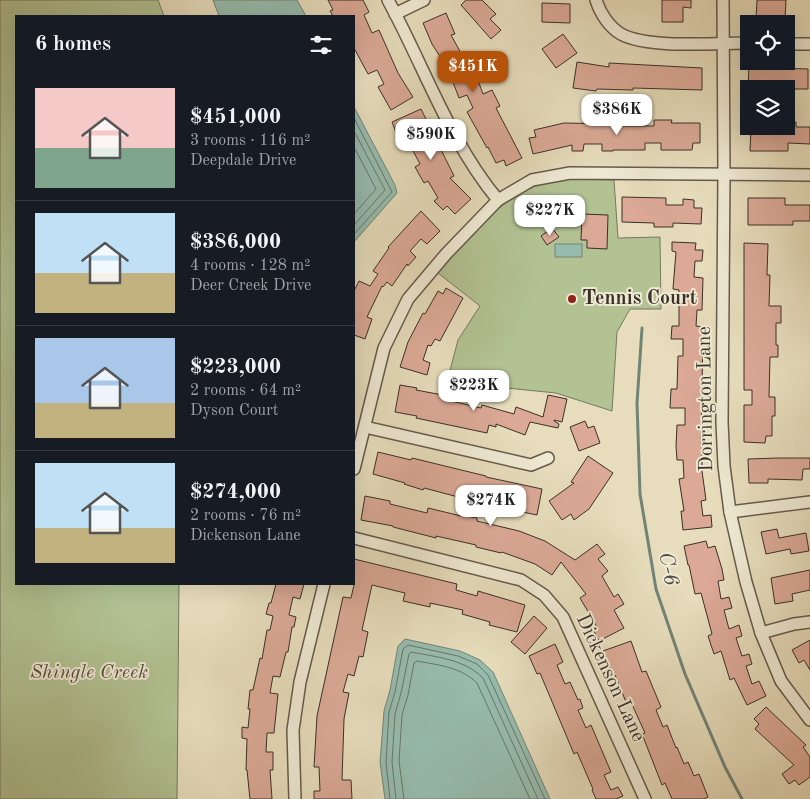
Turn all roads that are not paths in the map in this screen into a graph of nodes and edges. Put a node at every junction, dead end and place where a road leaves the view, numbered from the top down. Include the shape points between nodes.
1 (388, 0) edge
2 (424, 0) edge
3 (596, 0) edge
4 (723, 0) edge
5 (395, 14) junction
6 (724, 43) junction
7 (740, 43) edge
8 (795, 44) edge
9 (810, 44) edge
10 (724, 175) junction
11 (810, 175) edge
12 (498, 200) junction
13 (365, 427) junction
14 (548, 458) dead end
15 (355, 465) edge
16 (810, 502) edge
17 (730, 512) junction
18 (355, 538) edge
19 (324, 585) edge
20 (810, 622) edge
21 (761, 633) junction
22 (810, 720) edge
23 (295, 799) edge
24 (645, 799) edge

1 - 5 street
2 - 5 street
3 - 6 street via 607,22 621,34 658,43
4 - 6 street, Dorrington Lane
5 - 12 street via 465,153
6 - 7 street
6 - 10 street, Dorrington Lane
8 - 9 street
10 - 11 street
10 - 12 street via 570,173 532,180
10 - 17 street, Dorrington Lane via 722,422
12 - 13 street via 408,299 384,348
13 - 14 street via 531,465
13 - 15 street
16 - 17 street
17 - 21 street, Dorrington Lane
18 - 24 street, Dickenson Lane via 522,580 544,595 563,617
19 - 23 street via 300,682 293,730
20 - 21 street
21 - 22 street, Dorrington Lane via 781,681

